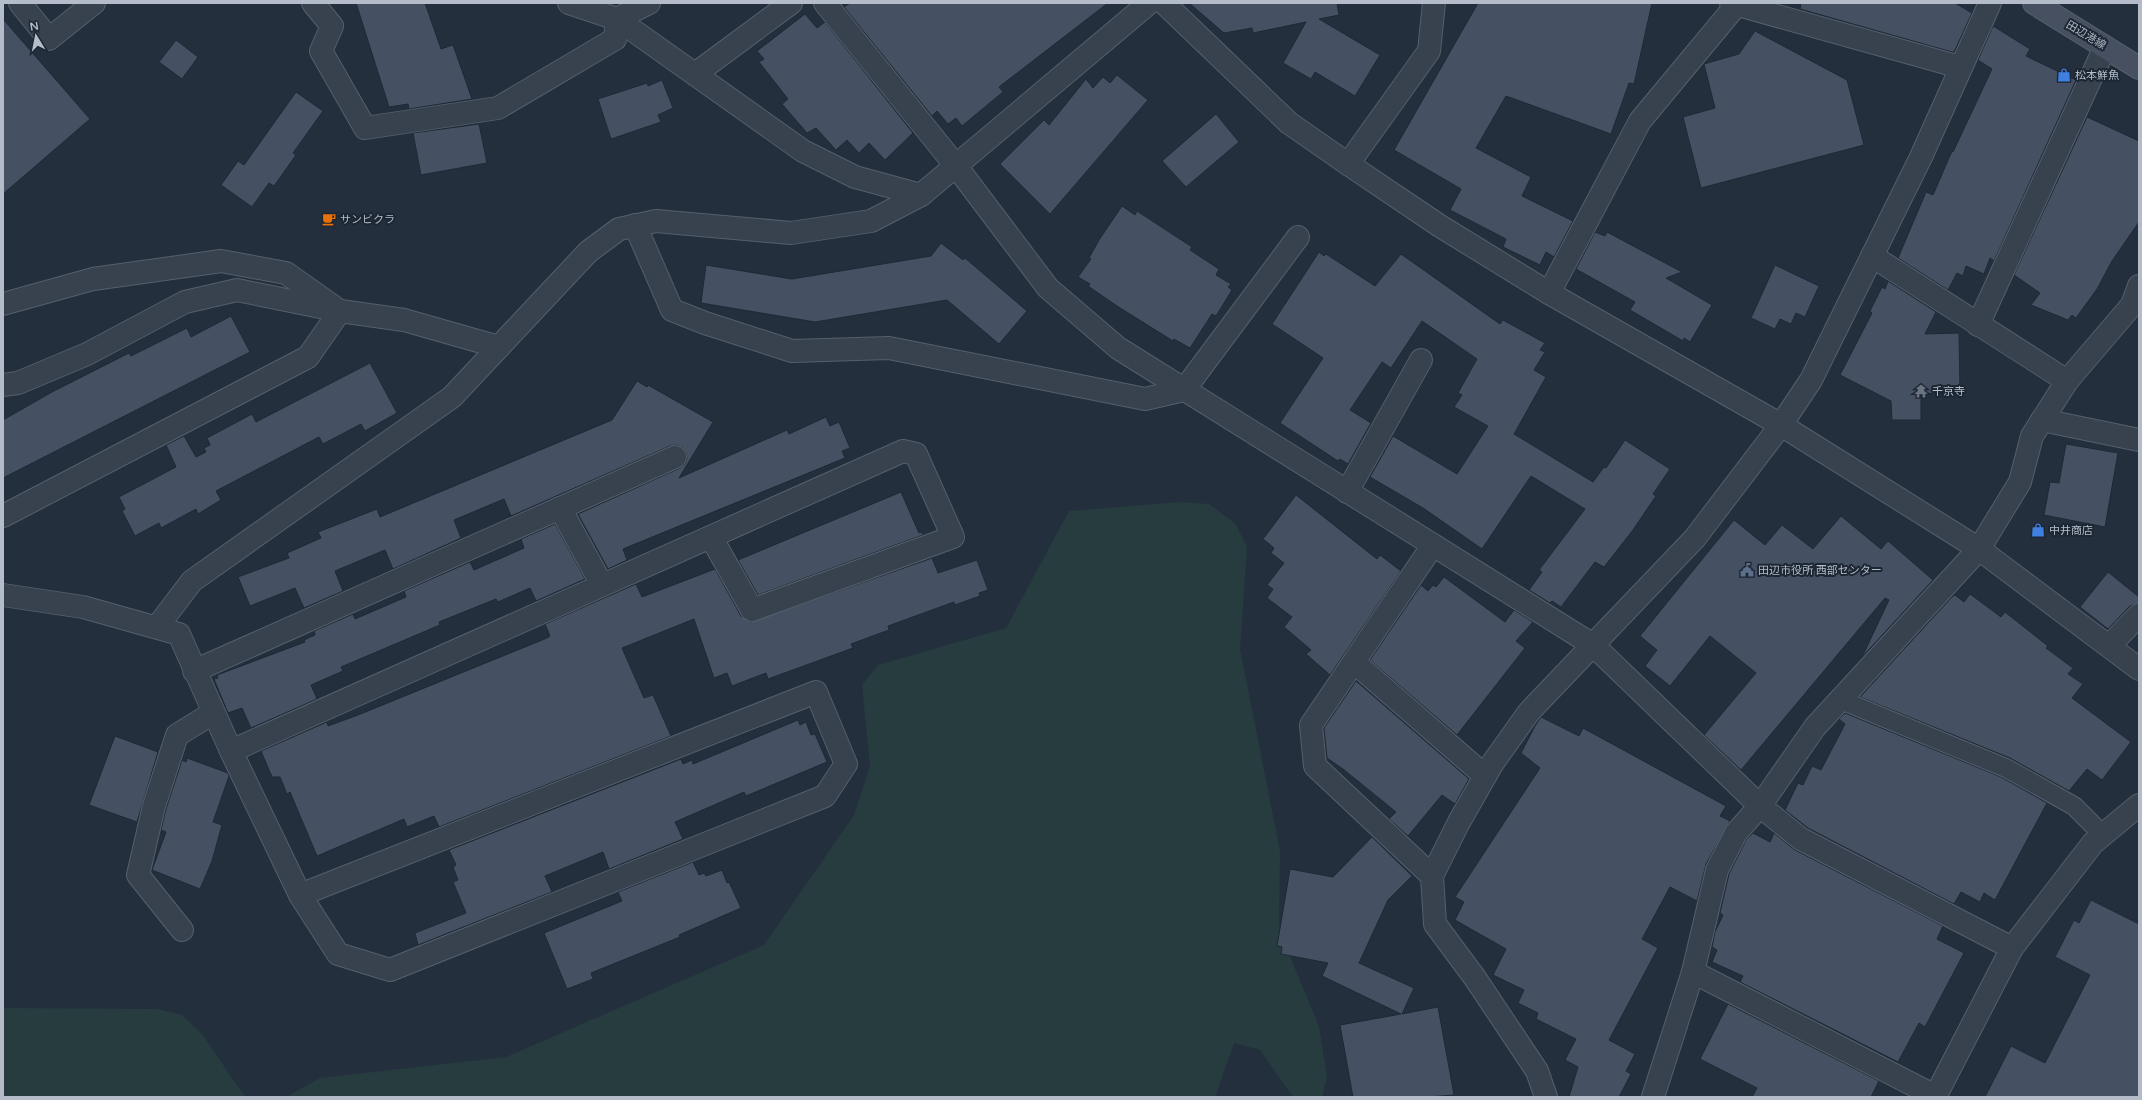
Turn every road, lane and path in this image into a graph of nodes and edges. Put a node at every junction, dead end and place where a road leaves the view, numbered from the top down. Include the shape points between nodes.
1 (20, 3) edge
2 (94, 3) edge
3 (313, 3) edge
4 (569, 3) edge
5 (649, 3) edge
6 (791, 3) edge
7 (825, 3) edge
8 (1149, 3) edge
9 (1164, 3) edge
10 (1434, 3) edge
11 (1990, 3) edge
12 (2034, 3) edge
13 (1735, 4) edge
14 (617, 19) junction
15 (2105, 47) junction
16 (1960, 67) junction
17 (2139, 68) edge
18 (695, 74) junction
19 (1348, 164) junction
20 (956, 166) junction
21 (920, 195) junction
22 (635, 225) junction
23 (1298, 237) dead end
24 (1872, 256) junction
25 (2139, 286) edge
26 (1549, 293) junction
27 (3, 304) edge
28 (340, 311) junction
29 (1978, 325) junction
30 (499, 347) junction
31 (1421, 360) dead end
32 (2066, 381) junction
33 (3, 385) edge
34 (1184, 390) junction
35 (2042, 420) junction
36 (1781, 425) junction
37 (2139, 440) edge
38 (675, 457) dead end
39 (1347, 492) junction
40 (560, 508) junction
41 (3, 516) edge
42 (711, 537) junction
43 (1433, 545) junction
44 (1979, 549) junction
45 (602, 585) junction
46 (3, 594) edge
47 (2139, 615) edge
48 (158, 627) junction
49 (1593, 645) junction
50 (2109, 646) junction
51 (1354, 662) junction
52 (2139, 669) edge
53 (194, 671) junction
54 (1841, 700) junction
55 (213, 713) junction
56 (231, 751) junction
57 (1485, 776) junction
58 (2139, 805) edge
59 (1760, 806) junction
60 (2103, 834) junction
61 (1432, 876) junction
62 (300, 895) junction
63 (182, 930) dead end
64 (2012, 948) junction
65 (1693, 972) junction
66 (1546, 1097) edge
67 (1653, 1097) edge
68 (1936, 1097) edge

1 - 2 street via 49,39
3 - 14 street via 332,26 321,51 365,128 498,108 615,39
4 - 14 street
5 - 14 street
6 - 18 street
7 - 20 street
8 - 20 street
9 - 19 street via 1289,123
10 - 19 street via 1429,52
11 - 16 street
12 - 15 main road, 田辺港線
13 - 16 street
13 - 26 street via 1640,122
14 - 18 street
15 - 17 main road, 田辺港線
15 - 29 street
16 - 24 street via 1922,157
18 - 21 street via 803,152 855,177
19 - 26 street via 1440,226
20 - 21 street
20 - 34 street via 1048,288 1118,348
21 - 22 street via 871,221 791,233 656,221
22 - 30 street via 619,229 588,252
22 - 34 street via 672,310 792,350 889,348 1145,398
23 - 34 street
24 - 29 street
24 - 36 street via 1811,380
25 - 32 street via 2132,305
26 - 36 street
27 - 28 street via 93,279 220,261 286,273
28 - 30 street via 404,320
28 - 33 street via 237,290 185,302 87,354 18,383
28 - 41 street via 308,357
29 - 32 street
30 - 48 street via 452,397 192,581
31 - 39 street
32 - 35 street
34 - 39 street
35 - 37 street
35 - 44 street via 2032,436 2020,482
36 - 44 street
36 - 49 street via 1695,538
38 - 40 street
39 - 43 street
40 - 45 street
40 - 53 street
42 - 42 street via 903,451 916,454 952,537 752,610
42 - 45 street
43 - 49 street
43 - 51 street
44 - 50 street
44 - 54 street
45 - 56 street
46 - 48 street via 83,606
47 - 50 street
48 - 53 street via 179,634
49 - 57 street via 1529,712
49 - 59 street
50 - 52 street
51 - 57 street
51 - 61 street via 1311,724 1315,766
53 - 55 street
54 - 59 street via 1815,727
54 - 60 lane via 2006,768 2074,806
55 - 56 street
55 - 63 street via 177,735 154,806 138,875
56 - 62 street
57 - 61 street
58 - 60 street
59 - 64 street via 1801,839
59 - 65 street via 1736,834 1717,870
60 - 64 street via 2093,843
61 - 66 street via 1434,924 1476,978 1537,1071
62 - 62 street via 816,692 846,764 825,796 390,970 338,954
64 - 68 street
65 - 67 street
65 - 68 street

